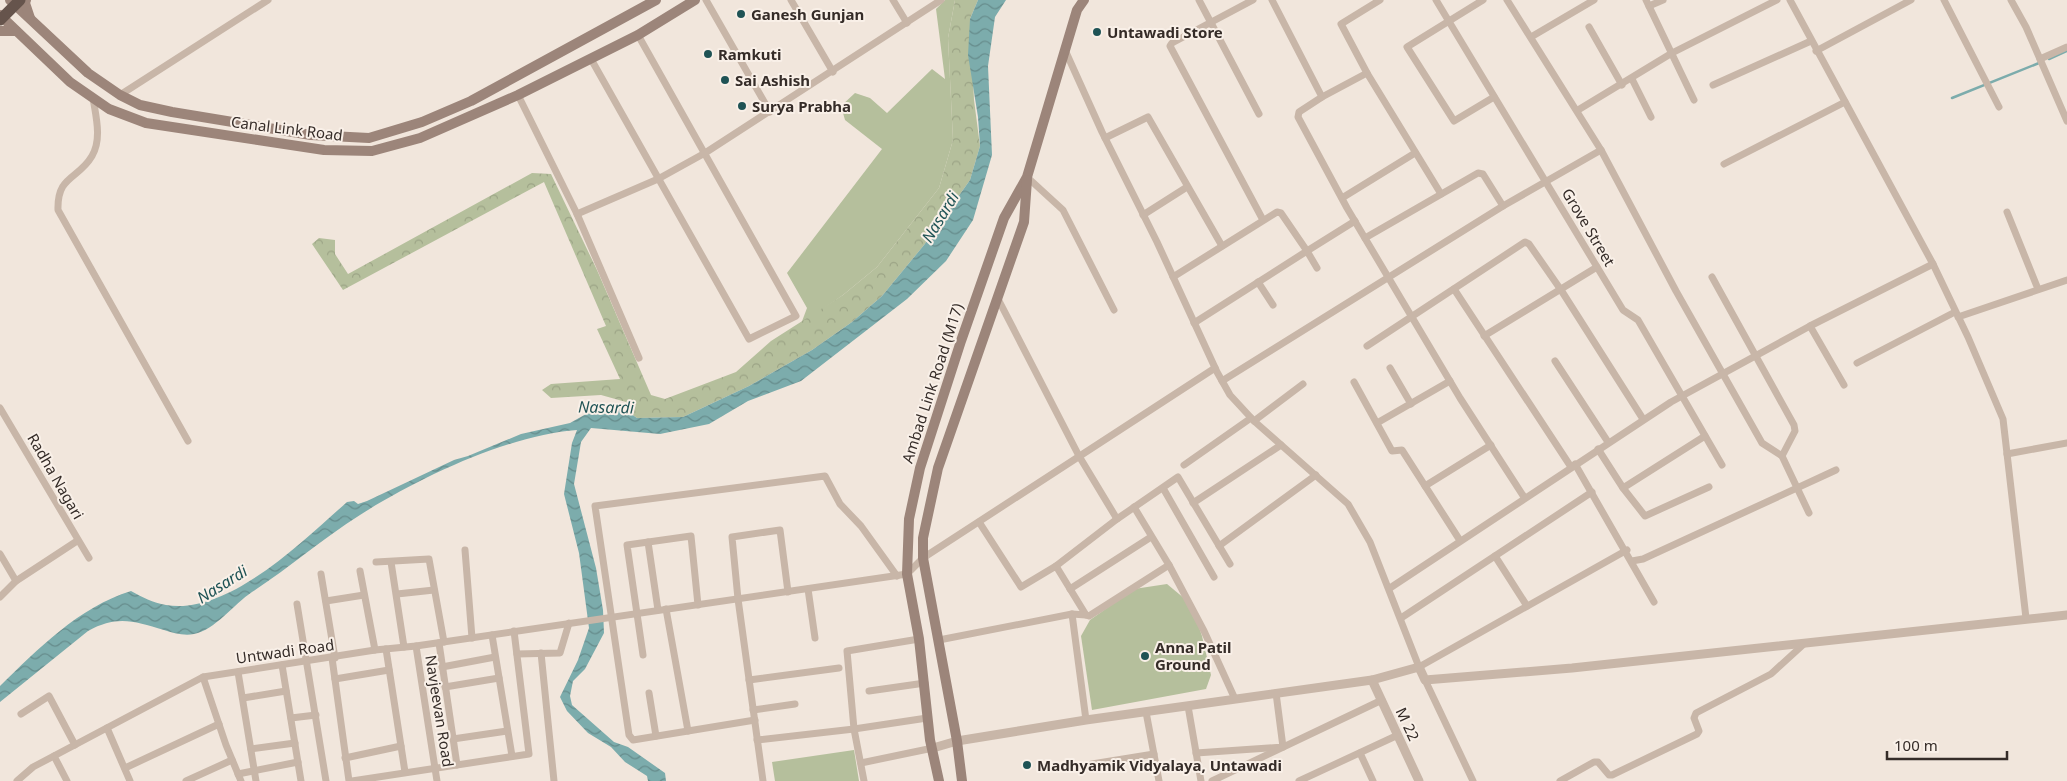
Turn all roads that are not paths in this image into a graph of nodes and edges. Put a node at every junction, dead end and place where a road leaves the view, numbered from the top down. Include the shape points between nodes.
1 (26, 0) edge
2 (268, 0) edge
3 (656, 0) edge
4 (695, 0) edge
5 (706, 0) edge
6 (792, 0) edge
7 (893, 0) edge
8 (941, 0) edge
9 (1084, 0) edge
10 (1199, 0) edge
11 (1253, 0) edge
12 (1272, 0) edge
13 (1380, 0) edge
14 (1436, 0) edge
15 (1483, 0) edge
16 (1507, 0) edge
17 (1594, 0) edge
18 (1663, 0) edge
19 (1777, 0) edge
20 (1790, 0) edge
21 (1911, 0) edge
22 (1944, 0) edge
23 (2011, 0) edge
24 (15, 2) edge
25 (1648, 3) edge
26 (1076, 5) edge
27 (1, 18) edge
28 (30, 18) junction
29 (1449, 21) junction
30 (907, 23) junction
31 (1212, 23) junction
32 (1589, 27) dead end
33 (0, 31) edge
34 (16, 31) junction
35 (638, 35) junction
36 (1531, 37) junction
37 (1811, 41) junction
38 (2067, 47) edge
39 (1065, 50) junction
40 (1816, 51) junction
41 (1672, 53) junction
42 (591, 59) junction
43 (2040, 59) junction
44 (833, 72) junction
45 (1367, 73) junction
46 (1632, 79) junction
47 (1622, 85) junction
48 (1713, 85) dead end
49 (120, 95) junction
50 (518, 95) junction
51 (1322, 97) junction
52 (1494, 97) junction
53 (93, 98) junction
54 (1694, 100) dead end
55 (1845, 102) junction
56 (1999, 108) dead end
57 (1578, 110) junction
58 (770, 112) junction
59 (1259, 114) dead end
60 (1651, 117) dead end
61 (2067, 121) edge
62 (1105, 138) junction
63 (1601, 150) junction
64 (705, 153) junction
65 (1415, 153) junction
66 (1724, 164) dead end
67 (1027, 177) junction
68 (658, 179) junction
69 (1546, 183) junction
70 (1187, 187) junction
71 (1440, 194) junction
72 (1342, 198) junction
73 (1503, 206) junction
74 (2007, 212) dead end
75 (576, 214) junction
76 (1143, 216) junction
77 (1263, 220) junction
78 (1355, 221) junction
79 (1365, 238) junction
80 (1222, 246) junction
81 (1307, 251) junction
82 (1933, 264) junction
83 (1597, 267) junction
84 (1317, 268) dead end
85 (1173, 277) junction
86 (1712, 277) dead end
87 (1389, 278) junction
88 (2067, 280) edge
89 (1258, 282) junction
90 (1454, 289) junction
91 (2038, 289) junction
92 (1562, 290) junction
93 (996, 297) junction
94 (1273, 305) dead end
95 (1114, 310) dead end
96 (1411, 315) junction
97 (1957, 315) junction
98 (1194, 323) junction
99 (1810, 326) junction
100 (1484, 336) junction
101 (1367, 346) dead end
102 (1756, 356) junction
103 (639, 358) dead end
104 (1556, 361) dead end
105 (1857, 363) dead end
106 (1215, 368) junction
107 (1390, 368) dead end
108 (1722, 374) junction
109 (1222, 381) junction
110 (1450, 381) junction
111 (1354, 382) dead end
112 (1303, 384) dead end
113 (1844, 385) dead end
114 (1683, 395) junction
115 (1411, 404) junction
116 (0, 408) edge
117 (1253, 419) junction
118 (1643, 419) junction
119 (1377, 423) junction
120 (1705, 436) junction
121 (188, 441) dead end
122 (1608, 442) junction
123 (2067, 443) edge
124 (1281, 445) junction
125 (1491, 445) junction
126 (1598, 449) junction
127 (2007, 454) junction
128 (1079, 456) junction
129 (1782, 456) junction
130 (1184, 465) dead end
131 (1722, 465) dead end
132 (1573, 466) junction
133 (1836, 470) dead end
134 (1316, 475) junction
135 (1425, 486) junction
136 (1709, 487) dead end
137 (1797, 487) junction
138 (1162, 488) junction
139 (1623, 488) junction
140 (1592, 492) junction
141 (1524, 497) junction
142 (1193, 503) junction
143 (1134, 507) junction
144 (1809, 513) dead end
145 (1117, 519) junction
146 (979, 522) junction
147 (1152, 536) junction
148 (1460, 540) junction
149 (77, 541) junction
150 (648, 542) junction
151 (1219, 546) junction
152 (465, 550) dead end
153 (1626, 550) junction
154 (0, 554) edge
155 (1495, 556) junction
156 (89, 558) dead end
157 (923, 558) junction
158 (1632, 561) junction
159 (376, 562) dead end
160 (391, 562) junction
161 (1230, 564) dead end
162 (1169, 565) junction
163 (1056, 566) junction
164 (360, 571) dead end
165 (321, 574) dead end
166 (902, 575) junction
167 (1214, 577) dead end
168 (16, 581) junction
169 (1390, 588) junction
170 (808, 589) junction
171 (1070, 589) junction
172 (434, 590) junction
173 (788, 592) junction
174 (396, 594) junction
175 (364, 595) junction
176 (0, 597) edge
177 (738, 599) junction
178 (326, 600) junction
179 (1654, 602) dead end
180 (297, 604) dead end
181 (698, 605) junction
182 (1527, 606) junction
183 (662, 609) junction
184 (636, 613) junction
185 (1072, 614) junction
186 (1086, 615) junction
187 (2067, 615) edge
188 (610, 616) junction
189 (1401, 618) junction
190 (2026, 618) junction
191 (569, 623) junction
192 (514, 631) junction
193 (492, 635) junction
194 (472, 638) junction
195 (816, 638) dead end
196 (919, 640) junction
197 (939, 640) junction
198 (441, 642) junction
199 (1806, 643) junction
200 (416, 646) junction
201 (404, 647) junction
202 (386, 649) junction
203 (375, 650) junction
204 (541, 653) junction
205 (517, 654) junction
206 (643, 655) dead end
207 (495, 657) junction
208 (333, 658) junction
209 (308, 662) junction
210 (282, 665) junction
211 (442, 666) junction
212 (1419, 667) junction
213 (839, 668) dead end
214 (389, 670) junction
215 (238, 672) junction
216 (203, 677) junction
217 (499, 678) junction
218 (335, 679) junction
219 (749, 680) junction
220 (1372, 680) junction
221 (1426, 680) junction
222 (925, 684) junction
223 (445, 687) junction
224 (869, 691) dead end
225 (286, 692) junction
226 (648, 693) dead end
227 (1276, 693) junction
228 (243, 698) junction
229 (1235, 699) junction
230 (1382, 700) junction
231 (795, 704) dead end
232 (1188, 706) junction
233 (753, 710) junction
234 (1146, 712) junction
235 (22, 714) dead end
236 (316, 715) junction
237 (291, 718) junction
238 (927, 718) junction
239 (754, 720) junction
240 (1086, 720) junction
241 (219, 724) junction
242 (107, 728) junction
243 (854, 729) junction
244 (508, 731) junction
245 (688, 731) junction
246 (1398, 735) junction
247 (656, 736) junction
248 (453, 739) junction
249 (757, 740) junction
250 (957, 741) junction
251 (295, 743) junction
252 (75, 745) junction
253 (401, 746) junction
254 (1283, 747) junction
255 (933, 748) junction
256 (251, 749) junction
257 (1360, 753) junction
258 (1154, 754) junction
259 (1196, 754) junction
260 (54, 756) junction
261 (512, 756) junction
262 (345, 758) junction
263 (232, 760) junction
264 (298, 762) junction
265 (861, 763) junction
266 (1092, 764) dead end
267 (456, 765) junction
268 (125, 768) junction
269 (435, 768) junction
270 (254, 770) junction
271 (405, 772) junction
272 (240, 778) edge
273 (18, 781) edge
274 (67, 781) edge
275 (130, 781) edge
276 (186, 781) edge
277 (256, 781) edge
278 (301, 781) edge
279 (326, 781) edge
280 (349, 781) edge
281 (352, 781) edge
282 (437, 781) edge
283 (554, 781) edge
284 (763, 781) edge
285 (864, 781) edge
286 (939, 781) edge
287 (962, 781) edge
288 (1159, 781) edge
289 (1201, 781) edge
290 (1214, 781) edge
291 (1299, 781) edge
292 (1373, 781) edge
293 (1419, 781) edge
294 (1473, 781) edge
295 (1560, 781) edge

1 - 28 main road
2 - 49 street
3 - 49 main road, Canal Link Road via 471,101 422,122 370,138 310,135 172,112 140,105
4 - 35 main road, Canal Link Road
5 - 58 street
6 - 44 street
7 - 30 street
8 - 30 street
9 - 26 main road, Ambad Link Road (M17)
10 - 31 street
11 - 31 street
12 - 51 street
13 - 45 street via 1341,24
14 - 29 street, Grove Street
15 - 29 street
16 - 36 street
17 - 36 street
18 - 25 street
19 - 41 street
20 - 37 street
21 - 40 street
22 - 56 street
23 - 43 street
24 - 27 highway
24 - 28 main road, Canal Link Road
25 - 41 street
26 - 39 main road, Ambad Link Road (M17)
27 - 34 main road, Canal Link Road
28 - 49 main road, Canal Link Road via 88,73
29 - 52 street, Grove Street
29 - 52 street via 1407,47 1454,121
30 - 44 street
31 - 59 street
31 - 77 street via 1170,46
32 - 47 street
33 - 34 main road
34 - 53 main road, Canal Link Road via 70,82
35 - 42 main road, Canal Link Road
35 - 64 street
36 - 57 street
37 - 40 street
37 - 48 street
38 - 43 street
39 - 62 street
39 - 67 main road, Ambad Link Road (M17)
40 - 55 street
41 - 46 street
41 - 54 street
42 - 50 main road, Canal Link Road
42 - 68 street
43 - 61 street
44 - 58 street
45 - 51 street
45 - 65 street
46 - 47 street
46 - 60 street
47 - 57 street
50 - 53 main road, Canal Link Road via 420,138 372,151 324,150 146,122 109,109
50 - 75 street
51 - 72 street via 1300,112 1298,117
52 - 69 street, Grove Street
53 - 121 street via 99,131 92,156 64,184 58,195 58,210
55 - 66 street
55 - 82 street
57 - 63 street
58 - 64 street
62 - 70 street via 1148,117
62 - 76 street
63 - 69 street
63 - 108 street
64 - 68 street
64 - 68 street via 796,316 749,339
65 - 71 street
65 - 72 street
67 - 93 main road via 1024,222
67 - 95 street via 1063,210
67 - 166 main road, Ambad Link Road (M17) via 1004,218 920,468
68 - 75 street
69 - 73 street
69 - 83 street, Grove Street
70 - 76 street
70 - 80 street
71 - 73 street via 1480,172
71 - 79 street
72 - 78 street
73 - 87 street
74 - 91 street
75 - 103 street
76 - 85 street
77 - 80 street
77 - 81 street via 1276,212 1281,213
78 - 79 street
78 - 81 street
79 - 87 street
80 - 85 street
81 - 84 street
81 - 89 street
82 - 97 street
82 - 99 street
83 - 92 street
83 - 114 street, Grove Street via 1623,310 1638,320
85 - 98 street
86 - 102 street
87 - 96 street
87 - 109 street
88 - 91 street
89 - 94 street
89 - 98 street
90 - 92 street via 1525,242
90 - 96 street
90 - 100 street
91 - 97 street
92 - 100 street
92 - 118 street
93 - 128 street
93 - 157 main road via 938,468 923,538
96 - 101 street
96 - 110 street
97 - 105 street
97 - 127 street via 2003,419
98 - 106 street
99 - 102 street
99 - 113 street
100 - 132 street
102 - 108 street
102 - 129 street via 1794,425 1795,431
104 - 122 street
106 - 109 street
106 - 128 street
107 - 115 street
108 - 114 street
108 - 129 street via 1762,443
109 - 117 street via 1230,395
110 - 115 street
110 - 125 street
111 - 119 street
112 - 117 street
114 - 118 street
114 - 120 street, Grove Street
115 - 119 street
116 - 149 street, Radha Nagari
117 - 124 street
117 - 130 street
118 - 122 street
119 - 135 street via 1392,451 1402,450
120 - 131 street, Grove Street
120 - 139 street
122 - 126 street
123 - 127 street
124 - 134 street
124 - 142 street
125 - 135 street
125 - 141 street
126 - 132 street
126 - 139 street
127 - 190 street
128 - 145 street
128 - 146 street
129 - 137 street
132 - 140 street
132 - 141 street
133 - 137 street
134 - 151 street
134 - 169 street via 1348,504 1370,542
135 - 148 street
136 - 139 street via 1645,516
137 - 144 street
137 - 158 street via 1643,559
138 - 142 street via 1178,477
138 - 143 street
138 - 167 street
140 - 153 street
140 - 155 street
141 - 148 street
142 - 151 street
143 - 145 street
143 - 147 street
145 - 163 street
146 - 157 street
146 - 163 street via 1021,587
147 - 162 street
147 - 171 street
148 - 169 street
149 - 156 street, Radha Nagari
149 - 168 street
150 - 181 street via 691,536
150 - 183 street
150 - 184 street via 627,545
151 - 161 street
152 - 194 street
153 - 158 street
153 - 182 street
154 - 168 street
155 - 182 street
155 - 189 street
157 - 166 street
157 - 197 main road
158 - 179 street
159 - 160 street
160 - 172 street via 429,559
160 - 174 street
162 - 186 street
162 - 229 street
163 - 171 street
164 - 175 street
165 - 178 street
166 - 170 street, Untwadi Road
166 - 188 street via 840,504 824,476 595,506
166 - 196 main road, Ambad Link Road (M17)
168 - 176 street
169 - 189 street
170 - 173 street, Untwadi Road
170 - 195 street
171 - 186 street
172 - 174 street
172 - 198 street
173 - 177 street, Untwadi Road
173 - 177 street via 780,530 732,537
174 - 201 street
175 - 178 street
175 - 203 street
177 - 181 street, Untwadi Road
177 - 219 street
178 - 208 street
180 - 209 street
181 - 183 street, Untwadi Road
182 - 212 street
183 - 184 street, Untwadi Road
183 - 245 street
184 - 188 street, Untwadi Road
184 - 206 street
185 - 186 street
185 - 197 street
185 - 240 street
187 - 190 street
188 - 191 street, Untwadi Road
188 - 247 street via 629,735 633,740
189 - 212 street
190 - 199 street
191 - 192 street, Untwadi Road
191 - 204 street via 560,653
192 - 193 street, Untwadi Road
192 - 205 street
193 - 194 street, Untwadi Road
193 - 207 street
194 - 198 street, Untwadi Road
196 - 222 main road, Ambad Link Road (M17)
196 - 243 street via 847,651
197 - 250 main road
198 - 200 street, Untwadi Road
198 - 211 street
199 - 221 street
199 - 295 street via 1771,674 1696,713 1697,734 1612,775 1594,762
200 - 201 street, Untwadi Road
200 - 269 street, Navjeevan Road
201 - 202 street, Untwadi Road
202 - 203 street, Untwadi Road
202 - 214 street
203 - 208 street, Untwadi Road
204 - 205 street
204 - 283 street
205 - 261 street via 529,754
207 - 211 street
207 - 217 street
208 - 209 street, Untwadi Road
208 - 218 street
209 - 210 street, Untwadi Road
209 - 236 street
210 - 215 street, Untwadi Road
210 - 225 street
211 - 223 street
212 - 220 street
212 - 221 street
213 - 219 street
214 - 218 street
214 - 253 street
215 - 216 street, Untwadi Road
215 - 228 street
216 - 241 street
216 - 242 street, Untwadi Road
217 - 223 street
217 - 244 street
218 - 262 street
219 - 233 street
220 - 227 street
220 - 230 street, M 22
221 - 294 street
222 - 224 street
222 - 238 main road, Ambad Link Road (M17)
223 - 248 street
225 - 228 street
225 - 237 street
226 - 247 street
227 - 229 street
227 - 254 street
228 - 256 street
229 - 232 street
230 - 246 street, M 22
230 - 254 street
231 - 233 street
232 - 234 street
232 - 259 street
233 - 239 street
234 - 240 street
234 - 258 street
235 - 252 street via 49,696
236 - 237 street
236 - 279 street
237 - 251 street
238 - 243 street
238 - 255 main road, Ambad Link Road (M17)
239 - 245 street
239 - 249 street
240 - 250 street
241 - 263 street
241 - 268 street
242 - 252 street, Untwadi Road
242 - 268 street
243 - 249 street
243 - 265 street
244 - 248 street
244 - 261 street
245 - 247 street
246 - 257 street
246 - 293 street, M 22
248 - 267 street
249 - 284 street
250 - 255 street
250 - 287 main road
251 - 256 street
251 - 264 street
252 - 260 street, Untwadi Road
253 - 262 street
253 - 271 street
254 - 259 street
254 - 290 street
255 - 265 street
255 - 286 main road, Ambad Link Road (M17)
256 - 270 street
257 - 291 street
257 - 292 street
258 - 266 street
258 - 288 street
259 - 289 street
260 - 273 street, Untwadi Road via 33,767
260 - 274 street
261 - 267 street
262 - 280 street
263 - 272 street
263 - 276 street
264 - 270 street
264 - 278 street
265 - 285 street
267 - 269 street
268 - 275 street
269 - 271 street
269 - 282 street, Navjeevan Road
270 - 272 street
270 - 277 street
271 - 281 street

